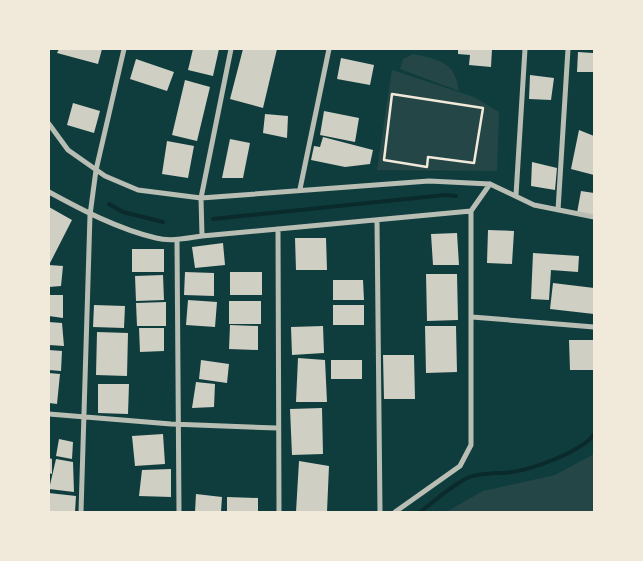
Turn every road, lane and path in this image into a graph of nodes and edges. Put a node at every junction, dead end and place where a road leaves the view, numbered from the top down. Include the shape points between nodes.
1 (124, 49) edge
2 (231, 49) edge
3 (329, 49) edge
4 (525, 49) edge
5 (568, 49) edge
6 (483, 108) joint
7 (49, 124) edge
8 (96, 170) junction
9 (490, 184) junction
10 (300, 189) junction
11 (49, 192) edge
12 (516, 196) junction
13 (201, 198) junction
14 (558, 210) junction
15 (471, 211) junction
16 (90, 215) junction
17 (594, 217) edge
18 (377, 220) junction
19 (278, 229) junction
20 (202, 236) junction
21 (177, 240) junction
22 (472, 317) junction
23 (594, 327) edge
24 (49, 414) edge
25 (83, 417) junction
26 (178, 424) junction
27 (277, 428) junction
28 (81, 512) edge
29 (179, 512) edge
30 (280, 512) edge
31 (380, 512) edge
32 (395, 512) edge

1 - 8 street
2 - 13 street
3 - 10 street
4 - 12 street
5 - 14 street
6 - 6 path via 474,162 428,157 427,167 384,160 392,94
7 - 8 street via 68,150
8 - 13 street via 138,190
8 - 16 street
9 - 10 street via 429,181
9 - 12 street
9 - 15 street
10 - 13 street
11 - 16 street
12 - 14 street via 534,205
13 - 20 street
14 - 17 street
15 - 18 street
15 - 22 street
16 - 21 street via 156,239
16 - 25 street
18 - 19 street
18 - 31 street
19 - 20 street
19 - 27 street
20 - 21 street
21 - 26 street
22 - 23 street
22 - 32 street via 471,445 460,466
24 - 25 street
25 - 26 street
25 - 28 street
26 - 27 street
26 - 29 street
27 - 30 street

